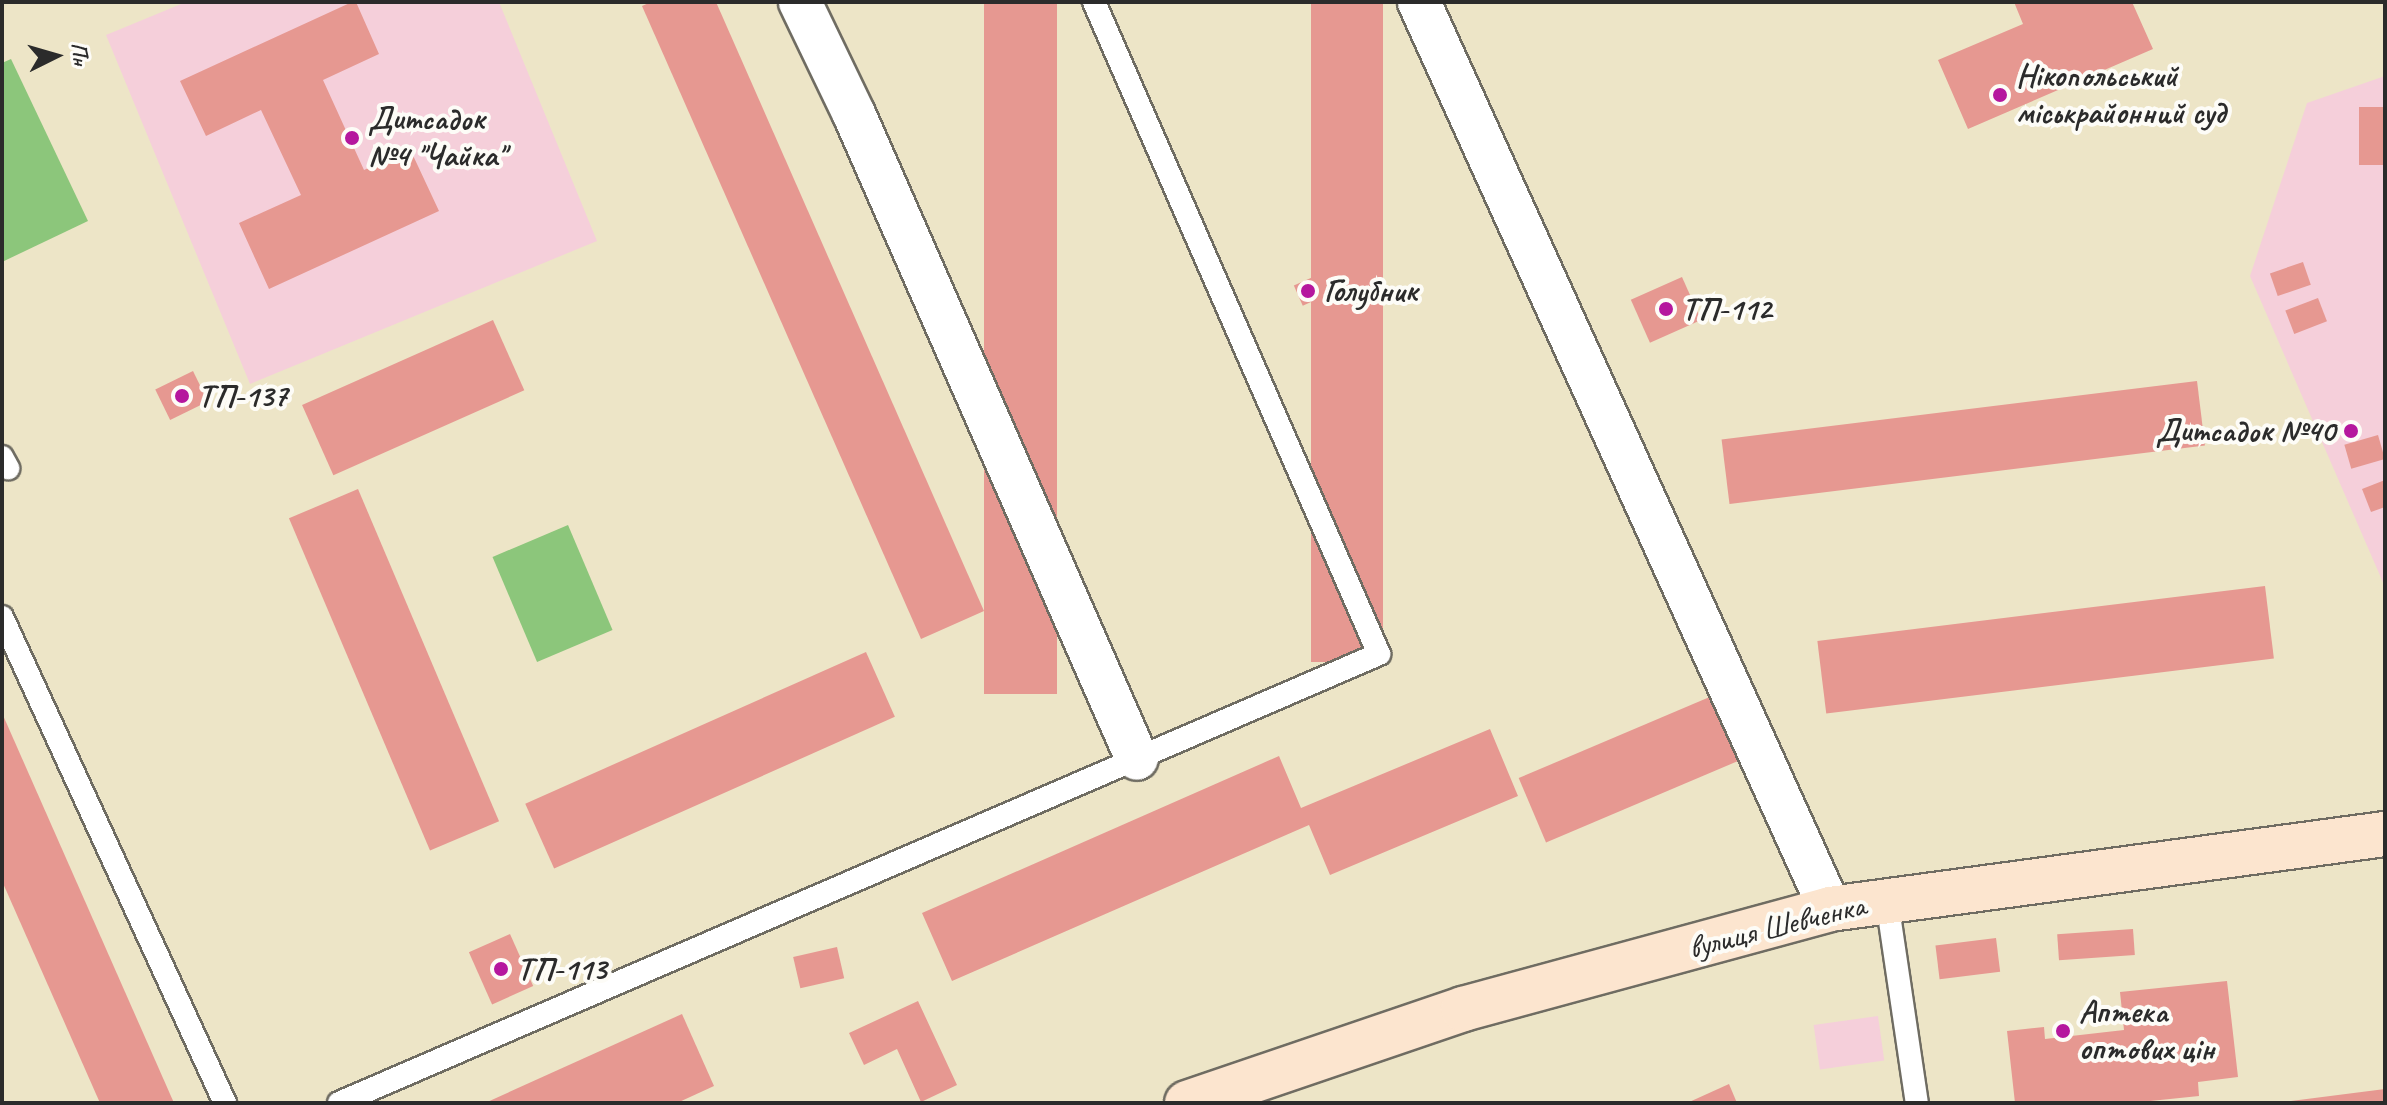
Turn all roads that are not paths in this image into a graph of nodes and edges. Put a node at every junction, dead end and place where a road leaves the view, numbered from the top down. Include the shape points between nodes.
1 (800, 2) edge
2 (1094, 2) edge
3 (1419, 2) edge
4 (2, 617) edge
5 (1137, 759) junction
6 (2385, 834) edge
7 (1887, 901) junction
8 (1830, 909) junction
9 (225, 1103) edge
10 (339, 1103) edge
11 (1187, 1103) edge
12 (1917, 1103) edge

1 - 5 street
2 - 5 lane via 1379,654
3 - 8 street
4 - 9 lane
5 - 10 lane
6 - 7 street, вулиця Шевченка
7 - 8 street, вулиця Шевченка
7 - 12 lane
8 - 11 street, вулиця Шевченка via 1463,1009

